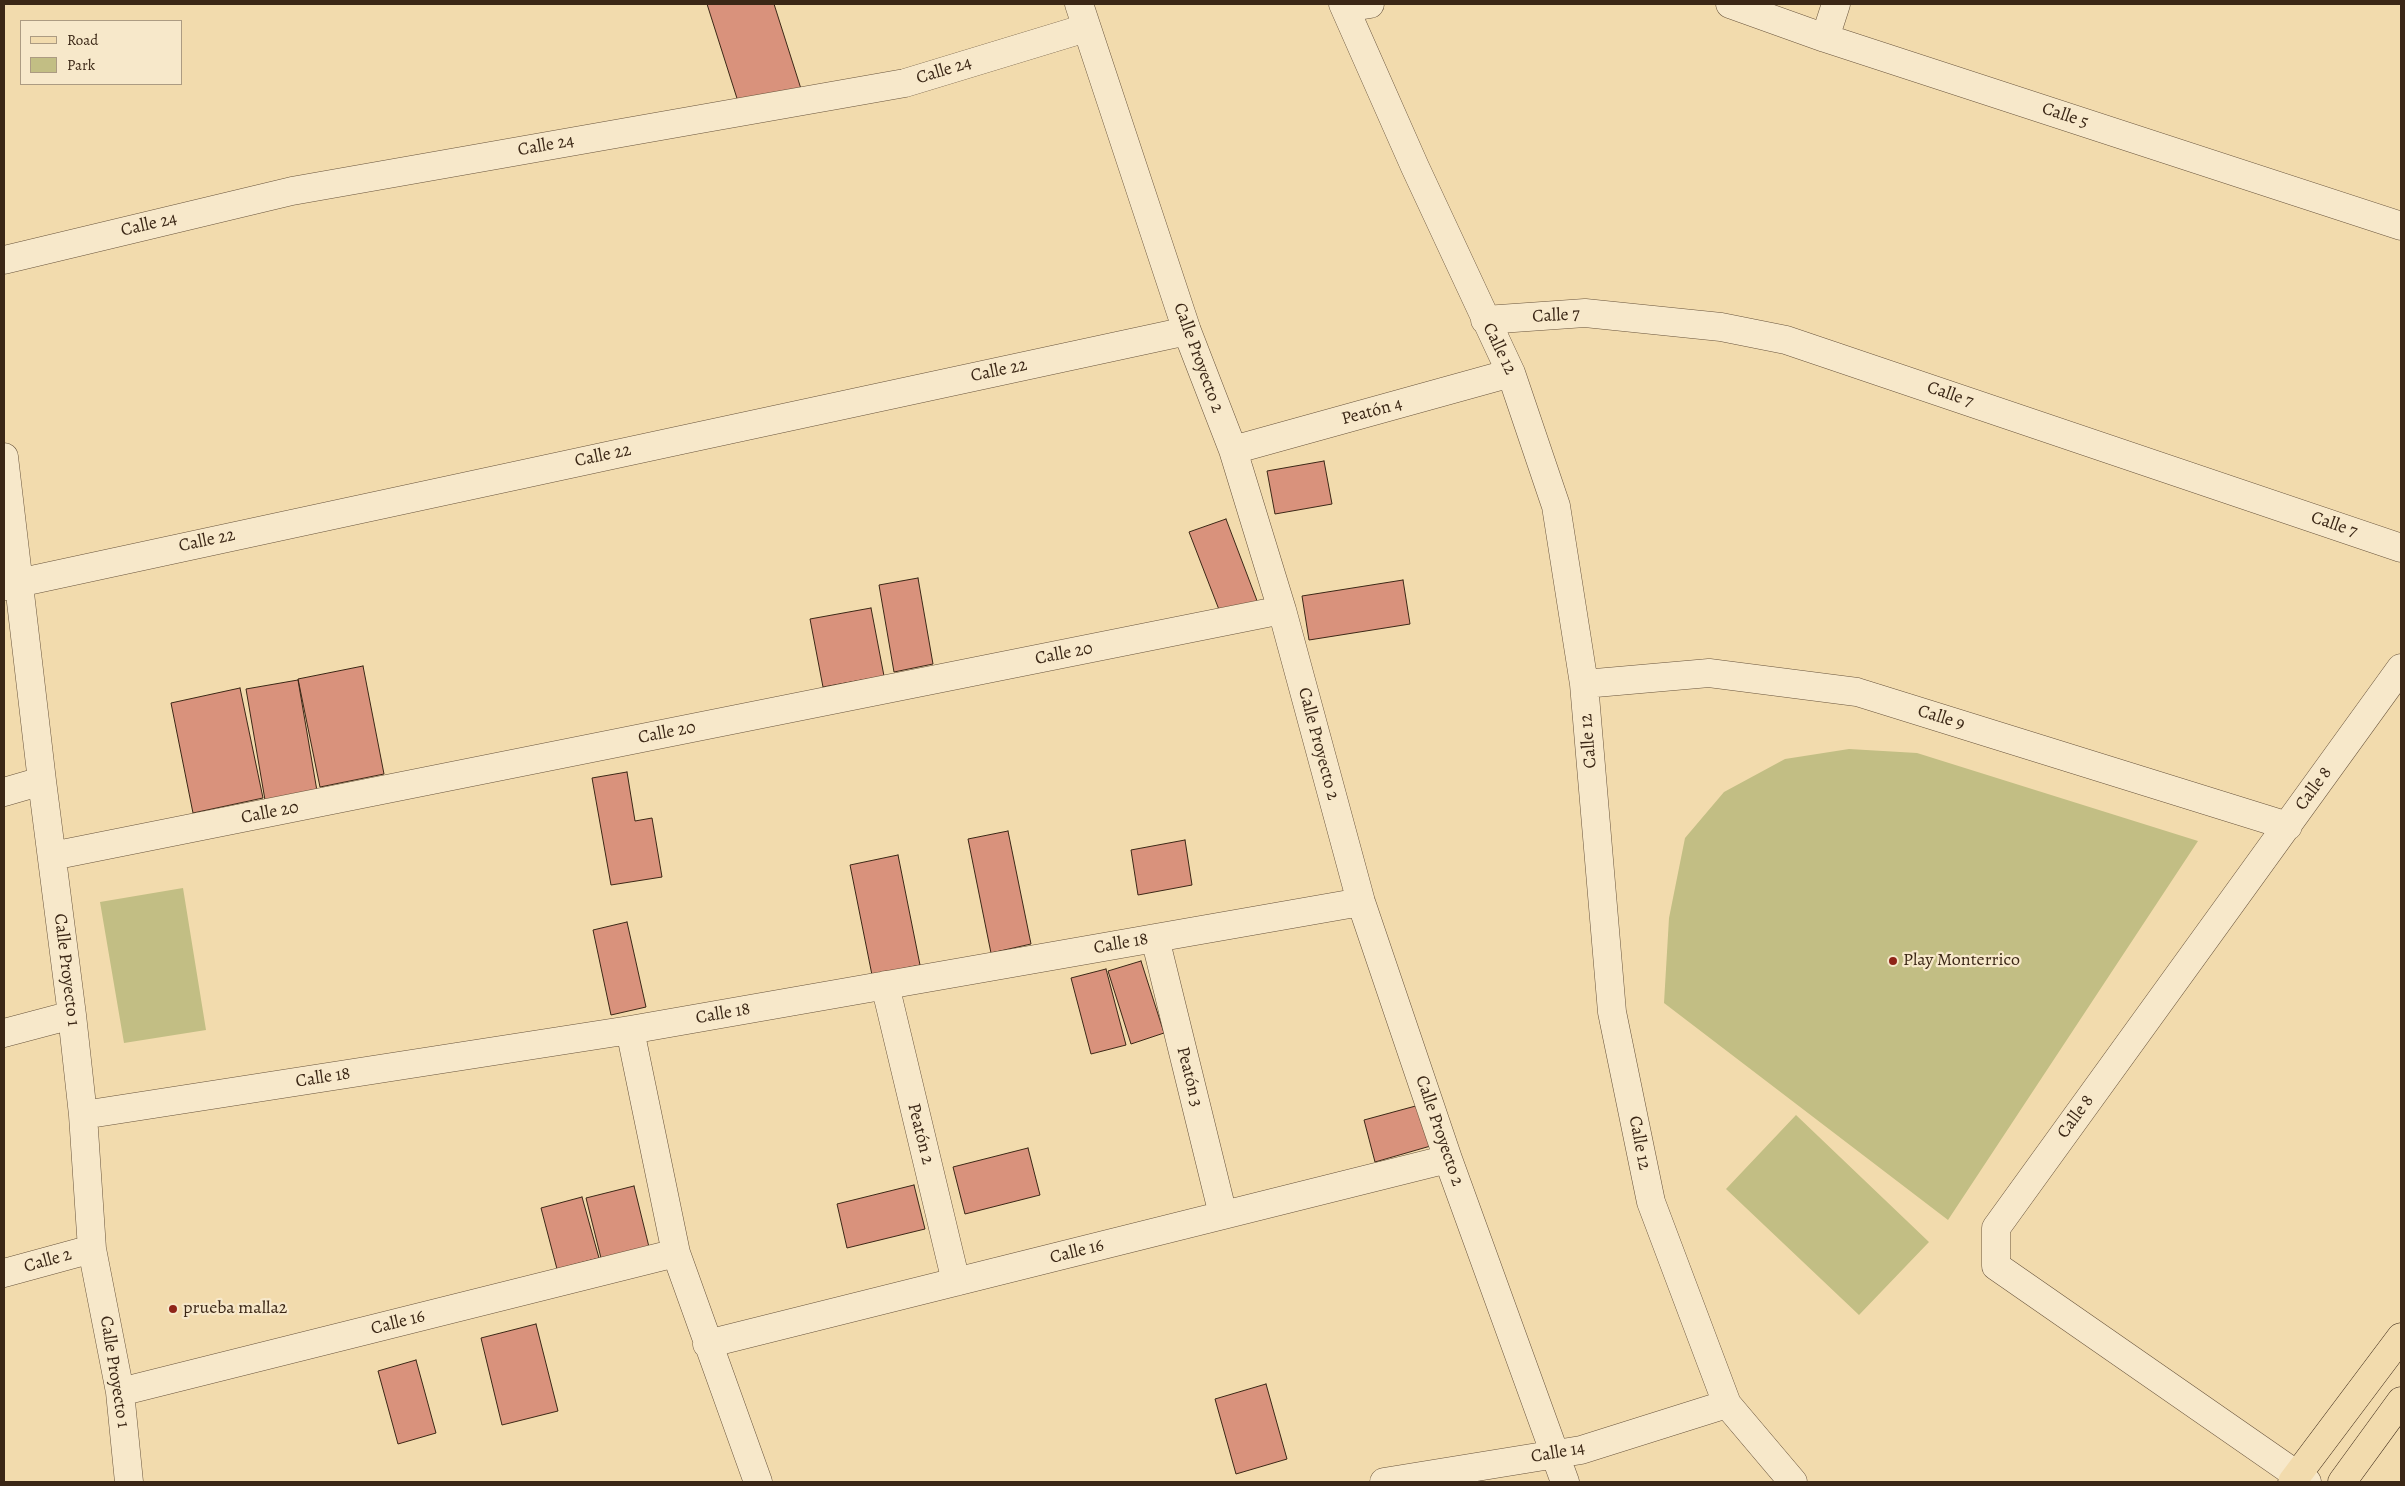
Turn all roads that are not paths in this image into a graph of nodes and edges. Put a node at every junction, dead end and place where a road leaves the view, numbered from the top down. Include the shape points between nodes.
1 (1730, 4) edge
2 (1836, 4) edge
3 (1353, 5) edge
4 (1083, 16) edge
5 (1825, 38) junction
6 (2401, 226) edge
7 (4, 260) edge
8 (1485, 320) junction
9 (1187, 331) junction
10 (1511, 374) junction
11 (1233, 450) junction
12 (4, 457) edge
13 (2401, 548) edge
14 (12, 584) edge
15 (1282, 610) junction
16 (2401, 668) edge
17 (1584, 684) junction
18 (42, 781) junction
19 (4, 792) edge
20 (2288, 826) junction
21 (52, 856) junction
22 (1360, 902) junction
23 (1155, 938) junction
24 (885, 985) junction
25 (72, 1015) junction
26 (630, 1030) junction
27 (4, 1033) edge
28 (83, 1115) junction
29 (1448, 1159) junction
30 (1223, 1216) junction
31 (92, 1249) junction
32 (676, 1253) junction
33 (4, 1273) edge
34 (956, 1282) junction
35 (2401, 1337) edge
36 (707, 1344) junction
37 (120, 1392) junction
38 (2401, 1401) edge
39 (1726, 1404) junction
40 (1554, 1454) junction
41 (2299, 1480) edge
42 (127, 1482) edge
43 (758, 1482) edge
44 (1384, 1482) edge
45 (1565, 1482) edge
46 (1793, 1482) edge
47 (2342, 1482) edge

1 - 5 street, Calle 5
2 - 5 street
3 - 8 street, Calle 12
4 - 7 street, Calle 24 via 906,83 292,191
4 - 9 street, Calle Proyecto 2
5 - 6 street, Calle 5
8 - 10 street, Calle 12
8 - 13 street, Calle 7 via 1585,313 1721,328 1786,340
9 - 11 street, Calle Proyecto 2
9 - 14 street, Calle 22
10 - 11 street, Peatón 4
10 - 17 street, Calle 12 via 1556,506
11 - 15 street, Calle Proyecto 2
12 - 14 street, Calle Proyecto 1
14 - 18 street, Calle Proyecto 1
15 - 21 street, Calle 20
15 - 22 street, Calle Proyecto 2
16 - 20 street, Calle 8
17 - 20 street, Calle 9 via 1709,673 1858,692
17 - 39 street, Calle 12 via 1612,1012 1650,1202
18 - 19 street
18 - 21 street, Calle Proyecto 1
20 - 41 street, Calle 8 via 1996,1228 1996,1266
21 - 25 street, Calle Proyecto 1
22 - 23 street, Calle 18
22 - 29 street, Calle Proyecto 2
23 - 24 street, Calle 18
23 - 30 street, Peatón 3
24 - 26 street, Calle 18
24 - 34 street, Peatón 2
25 - 27 street
25 - 28 street, Calle Proyecto 1
26 - 28 street, Calle 18
26 - 32 street
28 - 31 street, Calle Proyecto 1
29 - 30 street, Calle 16
29 - 40 street, Calle Proyecto 2
30 - 34 street, Calle 16
31 - 33 street, Calle 2
31 - 37 street, Calle Proyecto 1
32 - 36 street
32 - 37 street, Calle 16
34 - 36 street, Calle 16
35 - 41 main road
36 - 43 street
37 - 42 street, Calle Proyecto 1
38 - 47 main road
39 - 40 street, Calle 14 via 1581,1450
39 - 46 street, Calle 12
40 - 44 street, Calle 14
40 - 45 street, Calle Proyecto 2

